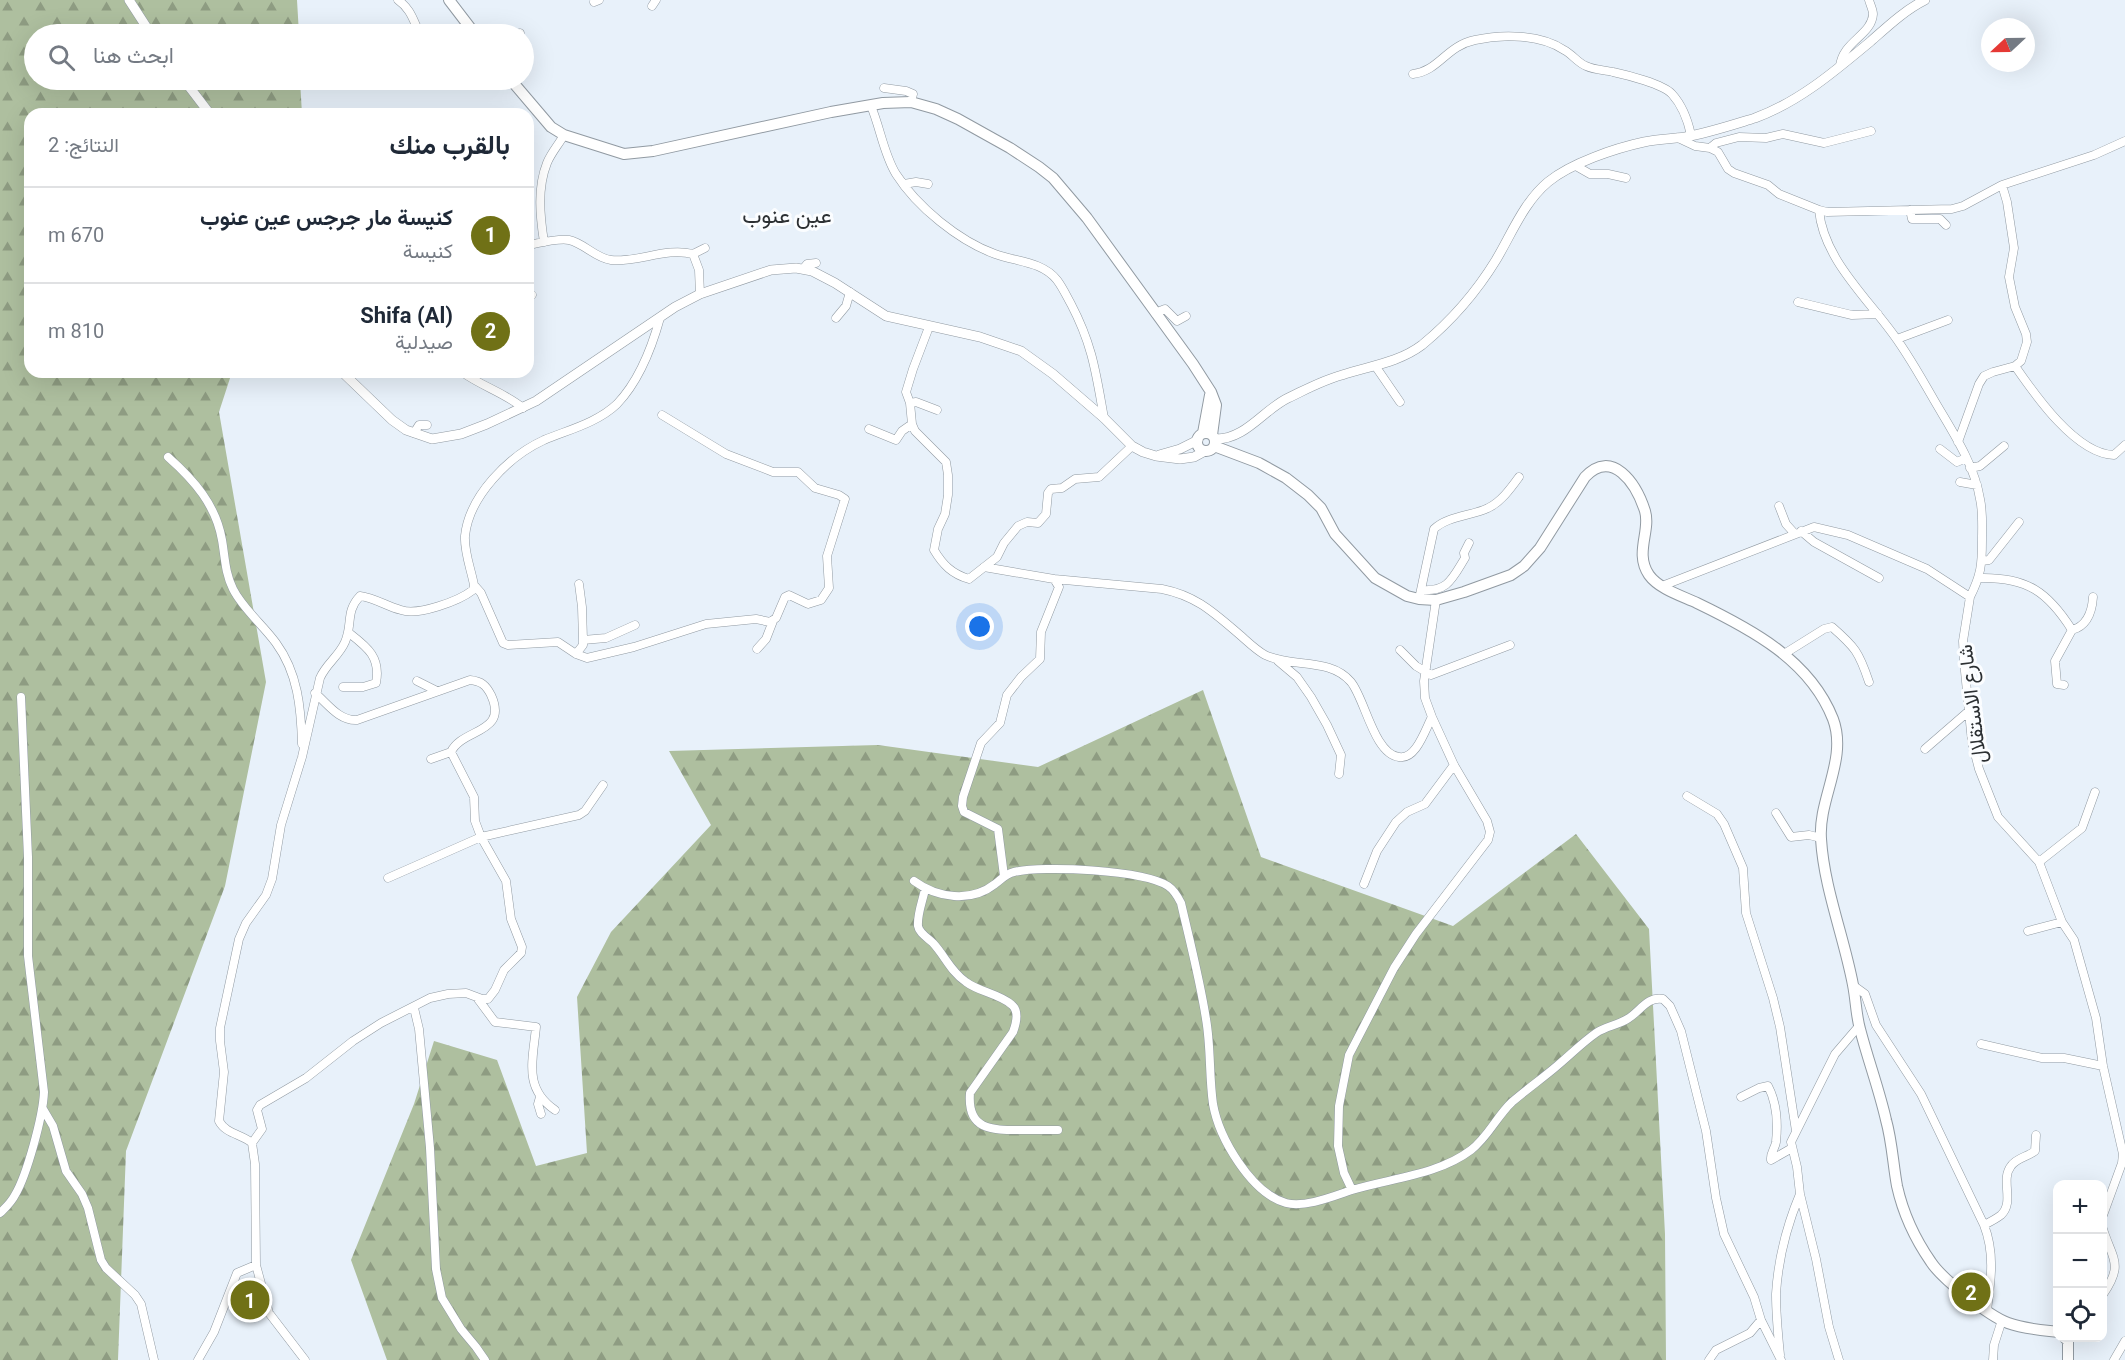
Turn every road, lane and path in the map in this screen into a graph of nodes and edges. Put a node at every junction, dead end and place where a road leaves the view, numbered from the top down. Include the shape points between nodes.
1 (129, 0) edge
2 (398, 0) edge
3 (449, 0) edge
4 (1869, 0) edge
5 (1925, 0) edge
6 (145, 24) edge
7 (415, 24) edge
8 (467, 24) edge
9 (1840, 66) junction
10 (1413, 74) dead end
11 (884, 88) dead end
12 (192, 90) edge
13 (520, 90) edge
14 (911, 102) junction
15 (871, 105) junction
16 (205, 108) edge
17 (1871, 131) dead end
18 (564, 135) junction
19 (1691, 135) junction
20 (1677, 138) junction
21 (2125, 141) edge
22 (1710, 148) junction
23 (1576, 166) junction
24 (1626, 178) dead end
25 (904, 184) junction
26 (928, 184) dead end
27 (2002, 185) junction
28 (1819, 210) junction
29 (1910, 210) junction
30 (1946, 225) dead end
31 (544, 242) junction
32 (534, 244) edge
33 (705, 248) dead end
34 (693, 254) junction
35 (816, 264) dead end
36 (803, 269) junction
37 (850, 292) junction
38 (700, 294) junction
39 (1798, 302) dead end
40 (1155, 313) junction
41 (1878, 314) junction
42 (1186, 316) dead end
43 (660, 318) junction
44 (836, 318) dead end
45 (1948, 320) dead end
46 (929, 327) junction
47 (1898, 339) junction
48 (2016, 366) junction
49 (1376, 367) junction
50 (348, 378) edge
51 (471, 378) edge
52 (1400, 402) dead end
53 (910, 404) junction
54 (523, 408) junction
55 (938, 410) dead end
56 (662, 415) dead end
57 (1104, 418) junction
58 (912, 424) junction
59 (426, 425) dead end
60 (869, 429) dead end
61 (414, 433) junction
62 (1208, 441) junction
63 (1958, 442) junction
64 (2125, 445) edge
65 (1132, 446) junction
66 (2004, 446) dead end
67 (1940, 449) dead end
68 (168, 457) dead end
69 (1966, 458) junction
70 (1970, 468) junction
71 (1519, 477) dead end
72 (1960, 482) dead end
73 (1977, 485) junction
74 (1779, 506) dead end
75 (2019, 522) dead end
76 (1798, 532) junction
77 (1469, 543) dead end
78 (1982, 561) junction
79 (984, 567) junction
80 (1879, 578) dead end
81 (1980, 578) junction
82 (1054, 579) junction
83 (579, 584) dead end
84 (474, 585) junction
85 (1662, 586) junction
86 (1420, 594) junction
87 (1970, 597) junction
88 (2093, 597) dead end
89 (1436, 600) junction
90 (773, 621) junction
91 (635, 625) dead end
92 (2072, 630) junction
93 (349, 633) junction
94 (583, 640) junction
95 (1510, 645) dead end
96 (758, 649) dead end
97 (1400, 650) dead end
98 (576, 654) junction
99 (1784, 654) junction
100 (1274, 658) junction
101 (1426, 673) junction
102 (417, 681) dead end
103 (1869, 682) dead end
104 (2064, 685) dead end
105 (343, 687) dead end
106 (437, 691) junction
107 (315, 693) junction
108 (21, 697) dead end
109 (1970, 710) junction
110 (1432, 717) junction
111 (1925, 749) dead end
112 (451, 752) junction
113 (302, 757) junction
114 (431, 759) dead end
115 (1454, 765) junction
116 (1339, 774) dead end
117 (603, 785) dead end
118 (2095, 792) dead end
119 (1688, 796) dead end
120 (1776, 813) dead end
121 (481, 837) junction
122 (1821, 838) junction
123 (2039, 861) junction
124 (1004, 876) junction
125 (388, 878) dead end
126 (914, 881) dead end
127 (1364, 884) dead end
128 (925, 889) junction
129 (2062, 922) junction
130 (2028, 931) dead end
131 (1854, 986) junction
132 (474, 996) junction
133 (414, 1008) junction
134 (1859, 1026) junction
135 (1981, 1044) dead end
136 (2103, 1066) junction
137 (540, 1097) junction
138 (1741, 1098) dead end
139 (43, 1109) junction
140 (555, 1110) dead end
141 (541, 1114) dead end
142 (1058, 1130) dead end
143 (1796, 1131) junction
144 (2036, 1135) dead end
145 (252, 1143) junction
146 (1792, 1148) junction
147 (2124, 1153) edge
148 (1352, 1190) junction
149 (1800, 1194) junction
150 (2107, 1206) edge
151 (0, 1213) edge
152 (1984, 1225) junction
153 (2106, 1234) edge
154 (256, 1265) junction
155 (2107, 1290) edge
156 (1987, 1310) junction
157 (1761, 1320) junction
158 (2002, 1320) junction
159 (2053, 1331) edge
160 (2125, 1341) edge
161 (2068, 1342) edge
162 (154, 1360) edge
163 (198, 1360) edge
164 (305, 1360) edge
165 (485, 1360) edge
166 (1709, 1360) edge
167 (1781, 1360) edge
168 (1839, 1360) edge
169 (1993, 1360) edge
170 (2068, 1360) edge
171 (2114, 1360) edge

1 - 6 street
2 - 7 street via 410,9
3 - 8 main road
4 - 9 street via 1873,13 1870,26 1842,55
5 - 9 street via 1902,14
9 - 19 street via 1776,109
10 - 19 street via 1425,72 1451,50 1473,40 1538,40 1563,49 1587,67 1625,75 1671,92 1686,116
11 - 14 street via 913,94
12 - 16 street
13 - 18 main road via 551,127
14 - 15 main road
14 - 40 main road via 958,118 1053,178 1087,218
15 - 18 main road via 624,154
15 - 25 street via 894,169
17 - 22 street via 1824,143 1783,134 1739,137
18 - 31 street via 544,171 539,209
19 - 20 street
20 - 22 street
20 - 23 street via 1644,142
21 - 27 street
22 - 28 street via 1718,152 1734,173 1768,184 1779,194
23 - 24 street via 1590,174
23 - 49 street via 1541,188 1488,272 1444,325 1407,355
25 - 26 street
25 - 57 street via 934,217 964,238 997,255 1028,262 1056,279 1090,345
27 - 29 street via 1964,206
27 - 48 street via 2014,248 2009,277 2027,342
28 - 29 street
28 - 41 street via 1820,226 1837,260
29 - 30 street via 1912,219 1940,219
31 - 32 street
31 - 34 street via 571,240 609,260 659,253
33 - 34 street
34 - 38 street via 699,270
35 - 36 street via 807,264
36 - 37 street
36 - 38 street via 771,270
37 - 44 street via 846,306
37 - 46 street via 886,315
38 - 43 street
39 - 41 street via 1852,315
40 - 42 street via 1165,309 1177,321
40 - 62 main road via 1211,392 1216,405
41 - 47 street
43 - 54 street
43 - 84 street via 632,384 616,404 570,432 530,447 500,471 482,494 468,519 465,536
45 - 47 street
46 - 53 street via 906,392
46 - 57 street via 980,337 1021,351
47 - 63 street
48 - 63 street via 1984,376
48 - 64 street via 2056,420 2086,445 2098,453 2114,456
49 - 52 street
49 - 62 street via 1312,387 1280,402 1241,433
50 - 61 street via 392,420
51 - 54 street
53 - 55 street via 916,402
53 - 58 street
54 - 61 street via 461,434 432,438
56 - 90 street via 726,454 773,472 793,470 815,488 845,499 826,556 830,581 826,595 808,604 785,597
57 - 65 street
58 - 60 street via 896,440
58 - 79 street via 946,462 948,495 934,550 959,576 969,579
59 - 61 street via 419,425
62 - 65 street via 1156,456
62 - 86 main road via 1286,478 1321,508 1335,534 1370,573 1407,596
63 - 69 street
65 - 79 street via 1099,477 1075,479 1062,488 1051,489 1046,513 1038,523 1018,526 997,557
66 - 70 street via 1980,466
67 - 69 street via 1958,462
68 - 113 street via 204,495 219,532 233,590 277,643 291,670 299,699
69 - 70 street
70 - 73 street
71 - 86 street via 1491,507 1434,529
72 - 73 street
73 - 78 street via 1982,514
74 - 76 street via 1786,524
75 - 78 street via 1989,560
76 - 80 street
76 - 85 street
76 - 87 street via 1814,527 1848,536 1927,569
77 - 86 street via 1465,558 1448,584
78 - 81 street
79 - 82 street
81 - 87 street, شارع الاستقلال
81 - 92 street via 2031,586 2058,608
82 - 100 street via 1178,592 1203,604 1257,650
82 - 124 street via 1059,587 1041,632 1040,659 1007,695 1000,723 981,743 963,797 964,812 998,829
83 - 94 street
84 - 93 street via 469,593 417,611 398,610 360,596 351,608
84 - 98 street via 503,643 558,642
85 - 89 main road via 1654,582 1645,567 1642,552 1646,513 1639,498 1616,467 1605,465 1594,468 1585,477 1540,548 1524,566 1511,575
85 - 99 main road via 1718,613
86 - 89 main road
87 - 109 street, شارع الاستقلال via 1963,641
88 - 92 street via 2085,622
89 - 101 street
90 - 96 street
90 - 98 street via 716,622 600,656 587,658
91 - 94 street via 606,638
92 - 104 street via 2055,661 2057,684
93 - 105 street via 371,652 378,668 376,683 371,686
93 - 107 street via 342,649 322,672
94 - 98 street
95 - 101 street via 1431,675
97 - 101 street
99 - 103 street via 1832,627 1852,644
99 - 122 main road via 1819,691 1834,721 1838,740 1821,819
100 - 110 street via 1326,666 1346,677 1355,688 1372,729 1396,757 1405,758 1413,753
100 - 116 street via 1297,677 1327,724 1341,755
101 - 110 street via 1425,698
102 - 106 street
106 - 107 street via 357,720 337,714
106 - 112 street via 470,680 479,681 487,688 496,708 489,723 456,743
107 - 113 street
108 - 139 street via 28,956 41,1057
109 - 111 street
109 - 123 street, شارع الاستقلال via 1979,769 1998,817
110 - 115 street
112 - 114 street
112 - 121 street via 474,797 475,821
113 - 145 street via 281,825 272,879 240,939 220,1028 225,1072 219,1121 229,1132
115 - 127 street via 1425,804 1396,822 1377,851
115 - 148 street via 1490,832 1394,968 1349,1055 1339,1106 1338,1146
117 - 121 street via 579,815
118 - 123 street via 2082,828
119 - 143 street via 1717,814 1743,868 1746,913 1780,1027
120 - 122 street via 1791,837
121 - 125 street
121 - 132 street via 506,881 511,919 522,947 504,970 492,995 488,999
122 - 131 main road
123 - 129 street, شارع الاستقلال
124 - 128 street via 995,885 969,895 948,896
124 - 148 street via 1027,871 1109,871 1169,886 1181,903 1206,1020 1214,1106 1233,1153 1257,1185 1288,1204 1322,1200
126 - 128 street
128 - 142 street via 920,931 964,981 1012,1005 1015,1011 1013,1032 970,1093 973,1116 991,1129
129 - 130 street
129 - 136 street, شارع الاستقلال via 2074,940 2085,975
131 - 134 main road
131 - 152 street via 1865,994 1876,1025 1921,1094
132 - 133 street via 448,994 430,998
132 - 137 street via 495,1022 536,1027 532,1071
133 - 145 street via 381,1023 306,1078 260,1105 262,1129
133 - 165 street via 430,1148 435,1269 442,1298
134 - 143 street via 1835,1054
134 - 156 main road via 1910,1224 1944,1278
135 - 136 street
136 - 147 street, شارع الاستقلال
137 - 140 street
137 - 141 street
138 - 146 street via 1768,1086 1777,1118 1772,1160
139 - 151 street via 17,1193
139 - 162 street via 66,1171 88,1208 101,1260 141,1304
143 - 146 street
144 - 152 street via 2035,1151 2008,1169 2004,1210
145 - 154 street
146 - 149 street
147 - 150 street, شارع الاستقلال
148 - 157 street via 1459,1158 1487,1135 1511,1104 1594,1034 1625,1021 1651,1000 1663,999 1681,1031 1706,1131 1724,1234
149 - 167 street via 1778,1276
149 - 168 street
152 - 156 street via 1992,1258
153 - 155 street via 2116,1268
154 - 163 street via 237,1273 214,1332
154 - 164 street via 268,1313
156 - 158 main road
157 - 166 street via 1750,1333 1716,1350
157 - 167 street
158 - 159 main road
158 - 169 street
160 - 171 street
161 - 170 main road

